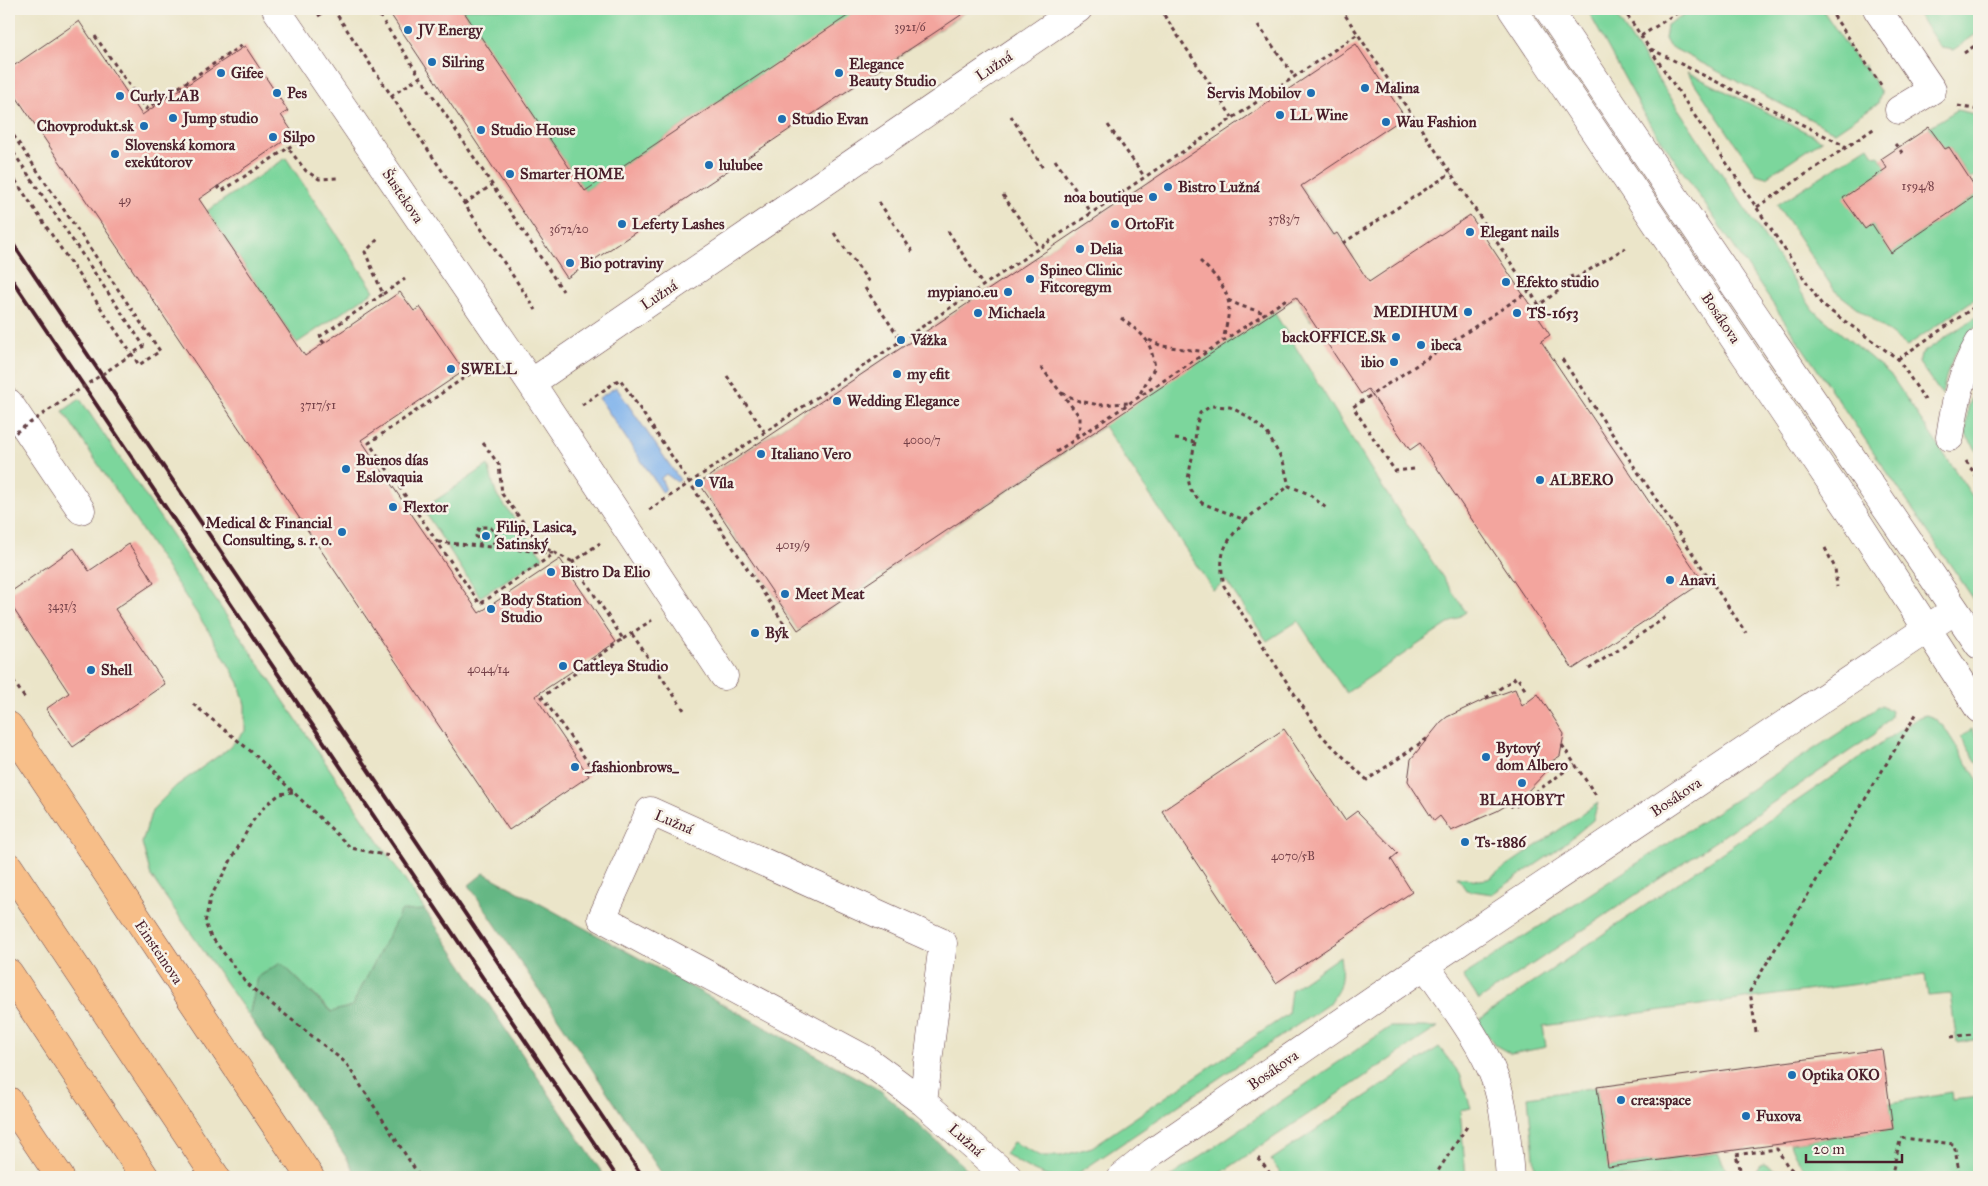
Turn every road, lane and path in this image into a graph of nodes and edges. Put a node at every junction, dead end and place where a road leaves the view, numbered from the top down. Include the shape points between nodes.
1 (15, 9) edge
2 (276, 9) edge
3 (333, 9) edge
4 (375, 9) edge
5 (1078, 9) edge
6 (1342, 9) edge
7 (1512, 9) edge
8 (1548, 9) edge
9 (1623, 9) edge
10 (1682, 9) edge
11 (1829, 9) edge
12 (1877, 9) edge
13 (9, 13) edge
14 (1164, 15) dead end
15 (1258, 25) dead end
16 (1358, 34) junction
17 (95, 36) dead end
18 (1642, 36) junction
19 (245, 43) dead end
20 (1979, 43) edge
21 (1650, 49) junction
22 (1964, 53) dead end
23 (1294, 76) junction
24 (420, 77) junction
25 (392, 96) junction
26 (1899, 110) junction
27 (1010, 116) dead end
28 (1232, 117) junction
29 (1108, 125) dead end
30 (9, 129) edge
31 (307, 135) dead end
32 (1896, 144) dead end
33 (9, 146) edge
34 (1847, 147) junction
35 (288, 148) junction
36 (1904, 156) dead end
37 (1055, 160) dead end
38 (1043, 168) dead end
39 (9, 171) edge
40 (1451, 173) junction
41 (1144, 176) junction
42 (337, 178) dead end
43 (492, 185) junction
44 (217, 186) dead end
45 (1003, 195) dead end
46 (879, 202) dead end
47 (464, 204) junction
48 (1757, 207) junction
49 (1090, 212) junction
50 (948, 231) dead end
51 (834, 233) dead end
52 (378, 239) dead end
53 (1343, 243) dead end
54 (1039, 247) junction
55 (1625, 248) dead end
56 (914, 254) dead end
57 (1200, 261) dead end
58 (1571, 274) dead end
59 (405, 279) dead end
60 (1573, 280) junction
61 (982, 284) junction
62 (871, 285) dead end
63 (865, 288) dead end
64 (563, 290) dead end
65 (1529, 291) junction
66 (383, 294) junction
67 (1288, 298) dead end
68 (1228, 300) junction
69 (1979, 304) edge
70 (536, 310) dead end
71 (1265, 314) junction
72 (1121, 318) dead end
73 (901, 340) junction
74 (1148, 340) junction
75 (1223, 341) junction
76 (324, 343) dead end
77 (1979, 343) edge
78 (1207, 352) junction
79 (1562, 359) dead end
80 (1898, 359) junction
81 (1041, 366) dead end
82 (477, 369) dead end
83 (727, 376) dead end
84 (531, 383) junction
85 (1061, 392) junction
86 (1138, 397) junction
87 (9, 403) edge
88 (1129, 403) junction
89 (557, 423) junction
90 (764, 431) junction
91 (9, 437) edge
92 (1950, 437) junction
93 (1074, 439) junction
94 (1175, 440) dead end
95 (1195, 442) junction
96 (484, 443) dead end
97 (1056, 452) dead end
98 (1414, 469) dead end
99 (1979, 472) edge
100 (1974, 473) junction
101 (1979, 480) edge
102 (689, 482) junction
103 (1289, 486) junction
104 (1326, 508) dead end
105 (81, 510) dead end
106 (1245, 520) junction
107 (625, 526) junction
108 (437, 542) junction
109 (481, 546) junction
110 (489, 547) junction
111 (1825, 548) dead end
112 (555, 553) junction
113 (573, 562) junction
114 (1837, 587) dead end
115 (1955, 610) junction
116 (1666, 616) dead end
117 (785, 625) dead end
118 (1927, 629) junction
119 (1746, 633) dead end
120 (632, 634) dead end
121 (1979, 644) edge
122 (1589, 669) dead end
123 (724, 676) dead end
124 (1526, 691) dead end
125 (1486, 698) dead end
126 (194, 704) dead end
127 (1979, 709) edge
128 (684, 710) dead end
129 (1918, 711) dead end
130 (9, 726) edge
131 (1428, 738) dead end
132 (1562, 745) dead end
133 (1576, 764) junction
134 (594, 771) dead end
135 (293, 792) junction
136 (1597, 797) dead end
137 (1510, 804) dead end
138 (388, 856) dead end
139 (9, 867) edge
140 (1425, 965) junction
141 (9, 973) edge
142 (1756, 1032) dead end
143 (1979, 1033) edge
144 (1950, 1037) dead end
145 (9, 1101) edge
146 (923, 1102) junction
147 (1468, 1125) dead end
148 (1258, 1158) dead end
149 (60, 1177) edge
150 (145, 1177) edge
151 (216, 1177) edge
152 (310, 1177) edge
153 (420, 1177) edge
154 (1008, 1177) edge
155 (1122, 1177) edge
156 (1272, 1177) edge
157 (1434, 1177) edge
158 (1510, 1177) edge
159 (1742, 1177) edge
160 (1799, 1177) edge
161 (1891, 1177) edge
162 (1960, 1177) edge

1 - 13 path
2 - 84 street, Šustekova
3 - 25 path
4 - 24 path
5 - 84 street, Lužná
6 - 16 path
7 - 118 street, Bosákova
8 - 115 street, Bosákova
9 - 18 path
10 - 18 path
11 - 26 path
12 - 26 street via 1932,90
14 - 28 path
15 - 23 path
16 - 23 path
16 - 40 path
17 - 19 path via 146,109
18 - 21 path
20 - 22 path
21 - 34 path
21 - 48 path
23 - 28 path
24 - 25 path
24 - 43 path
25 - 47 path
26 - 34 path
27 - 38 path
28 - 41 path
29 - 41 path
30 - 39 path via 160,351 139,365
31 - 35 path
32 - 36 path
33 - 91 path, bridge via 144,346
34 - 48 path
35 - 42 path via 306,171 320,179
35 - 44 path via 222,192
37 - 49 path
40 - 53 path
40 - 65 path
41 - 49 path
43 - 47 path
43 - 64 path
45 - 54 path
46 - 56 path
47 - 70 path
48 - 80 path via 1822,305
49 - 54 path
50 - 61 path
51 - 62 path
52 - 66 path via 365,252
54 - 61 path
55 - 60 path
57 - 68 path via 1217,278
58 - 60 path
59 - 66 path
60 - 65 path via 1539,305
61 - 73 path
63 - 73 path
65 - 98 path via 1353,407 1395,471
66 - 76 path via 319,337
67 - 71 path
68 - 71 path
68 - 75 path
69 - 80 path
71 - 75 path
72 - 74 path
73 - 90 path
74 - 78 path via 1162,346
74 - 86 path via 1155,367
75 - 78 path
77 - 92 street via 1956,395
78 - 86 path
79 - 119 path
80 - 92 path
81 - 85 path
82 - 108 path via 369,443
83 - 90 path
84 - 89 street
85 - 88 path via 1078,401 1099,405
85 - 93 path via 1080,417
86 - 88 path
87 - 105 street
88 - 93 path
89 - 102 path via 620,379
89 - 107 street
90 - 102 path
92 - 100 path
93 - 97 path
94 - 95 path
95 - 103 path via 1200,412 1211,406 1230,407 1247,416 1267,434 1283,461
95 - 106 path via 1188,479 1190,491 1202,503
96 - 112 path via 499,465 502,494 541,546
99 - 100 path
100 - 101 path
102 - 107 path
102 - 117 path
103 - 104 path via 1309,494
103 - 106 path
106 - 131 path via 1226,544 1220,564 1224,586 1322,736 1367,780
107 - 113 path
107 - 123 street
108 - 109 path
108 - 112 path via 480,604
109 - 110 path
109 - 110 path via 476,536 479,527 490,527 496,534 495,542
110 - 112 path
111 - 114 path via 1835,568
112 - 113 path
113 - 134 path via 624,640 542,697
115 - 118 street, Bosákova
115 - 121 street, Bosákova
116 - 122 path
118 - 127 street, Bosákova
118 - 140 street, Bosákova
120 - 128 path
124 - 125 path via 1517,677
126 - 135 path via 253,752
129 - 142 path via 1750,992
130 - 152 main road, Einsteinova
132 - 133 path
133 - 136 path
133 - 137 path via 1513,808
135 - 138 path via 351,848
135 - 153 path via 280,794 252,822 210,898 205,923 210,935 248,985 346,1063
139 - 151 main road
140 - 155 street, Bosákova via 1153,1152
140 - 158 street via 1462,1020 1496,1080 1505,1120
141 - 150 main road
143 - 144 path
145 - 149 main road
146 - 146 street, Lužná via 865,1059 602,918 650,811 943,943
146 - 154 street, Lužná
147 - 157 path
148 - 156 path
159 - 160 path via 1735,1155 1777,1149 1786,1165
161 - 162 path via 1903,1138 1954,1144

